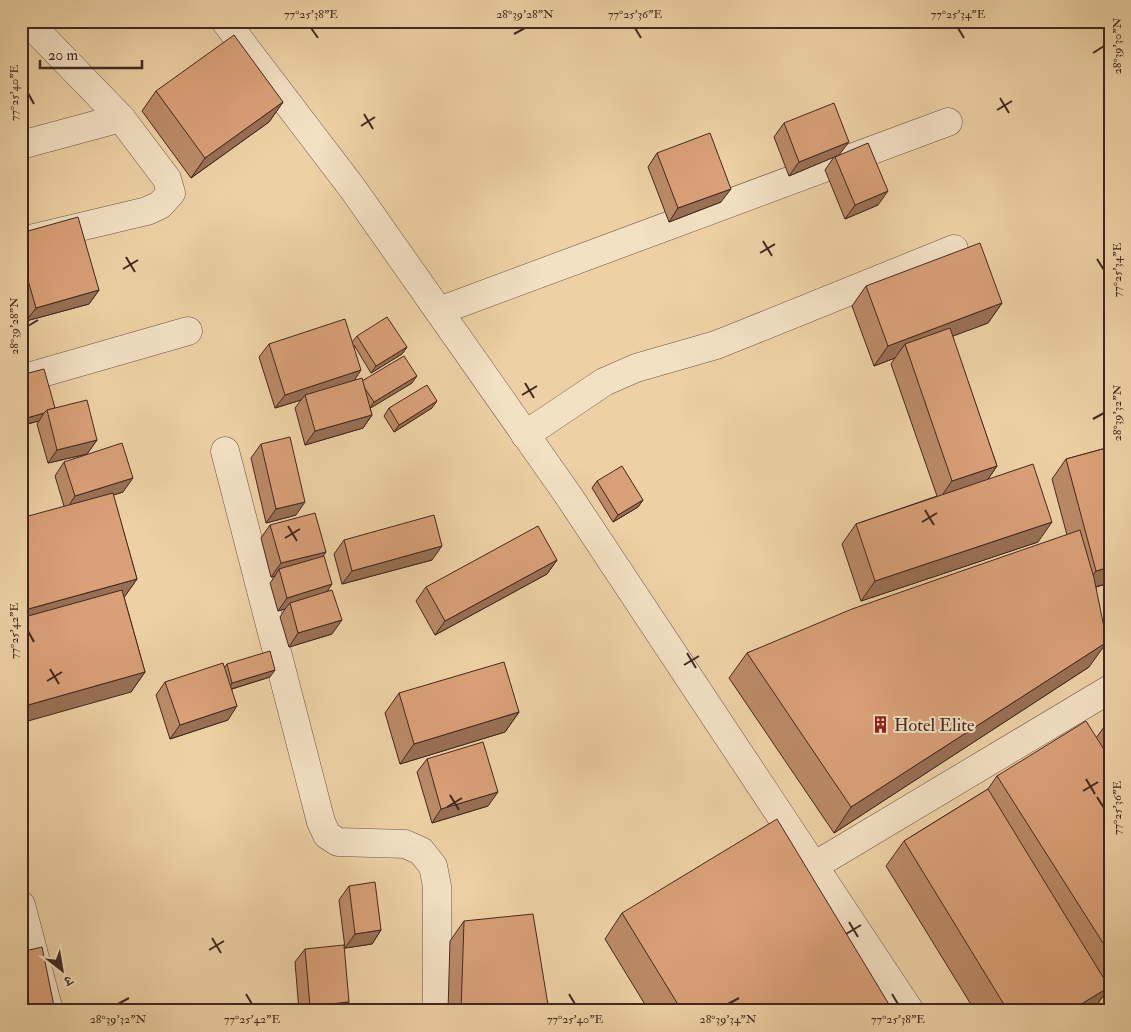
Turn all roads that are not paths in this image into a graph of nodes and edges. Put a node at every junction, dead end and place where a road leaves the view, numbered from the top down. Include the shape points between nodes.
1 (27, 21) edge
2 (225, 21) edge
3 (121, 118) junction
4 (948, 122) dead end
5 (21, 145) edge
6 (21, 241) edge
7 (954, 249) dead end
8 (439, 311) junction
9 (188, 332) dead end
10 (21, 379) edge
11 (526, 435) junction
12 (225, 451) dead end
13 (1110, 689) edge
14 (814, 866) junction
15 (21, 904) edge
16 (49, 1011) edge
17 (437, 1011) edge
18 (910, 1011) edge

1 - 3 street
2 - 8 street via 353,189
3 - 5 street
3 - 6 street via 167,179 171,193 160,205 147,211
4 - 8 street
7 - 11 street via 751,332 636,368 604,382
8 - 11 street
9 - 10 street
11 - 14 street
12 - 17 street via 321,822 328,836 338,842 405,844 421,850 433,866 437,886
13 - 14 street
14 - 18 street
15 - 16 street

